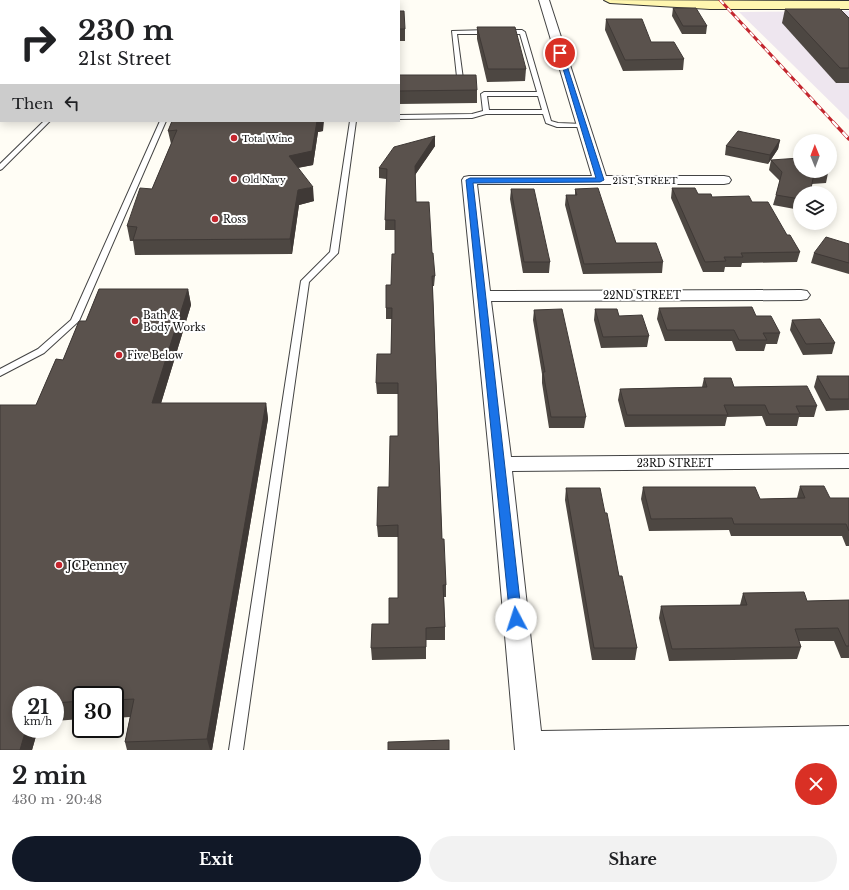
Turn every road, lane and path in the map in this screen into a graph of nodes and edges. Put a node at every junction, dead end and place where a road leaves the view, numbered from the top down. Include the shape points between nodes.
1 (544, 0) edge
2 (610, 0) edge
3 (849, 5) edge
4 (445, 79) edge
5 (540, 94) junction
6 (486, 112) junction
7 (545, 112) junction
8 (400, 117) edge
9 (46, 122) edge
10 (163, 122) edge
11 (353, 122) edge
12 (583, 126) junction
13 (0, 168) edge
14 (600, 180) junction
15 (724, 180) dead end
16 (801, 294) dead end
17 (483, 296) junction
18 (0, 373) edge
19 (849, 462) edge
20 (501, 464) junction
21 (849, 738) edge
22 (529, 746) edge
23 (236, 750) edge

1 - 12 street
2 - 3 main road via 698,5
4 - 5 lane via 460,79 454,32 522,32
5 - 6 lane via 484,94
5 - 7 lane
6 - 7 lane
6 - 8 lane via 472,116
7 - 12 lane via 548,122
9 - 13 lane
10 - 18 lane via 75,321 41,351
11 - 23 lane via 334,253 305,282
12 - 14 street
14 - 15 street, 21ST STREET
14 - 17 street, 21ST STREET via 470,180
16 - 17 street, 22ND STREET
17 - 20 street
19 - 20 street, 23RD STREET
20 - 22 street
21 - 22 street

